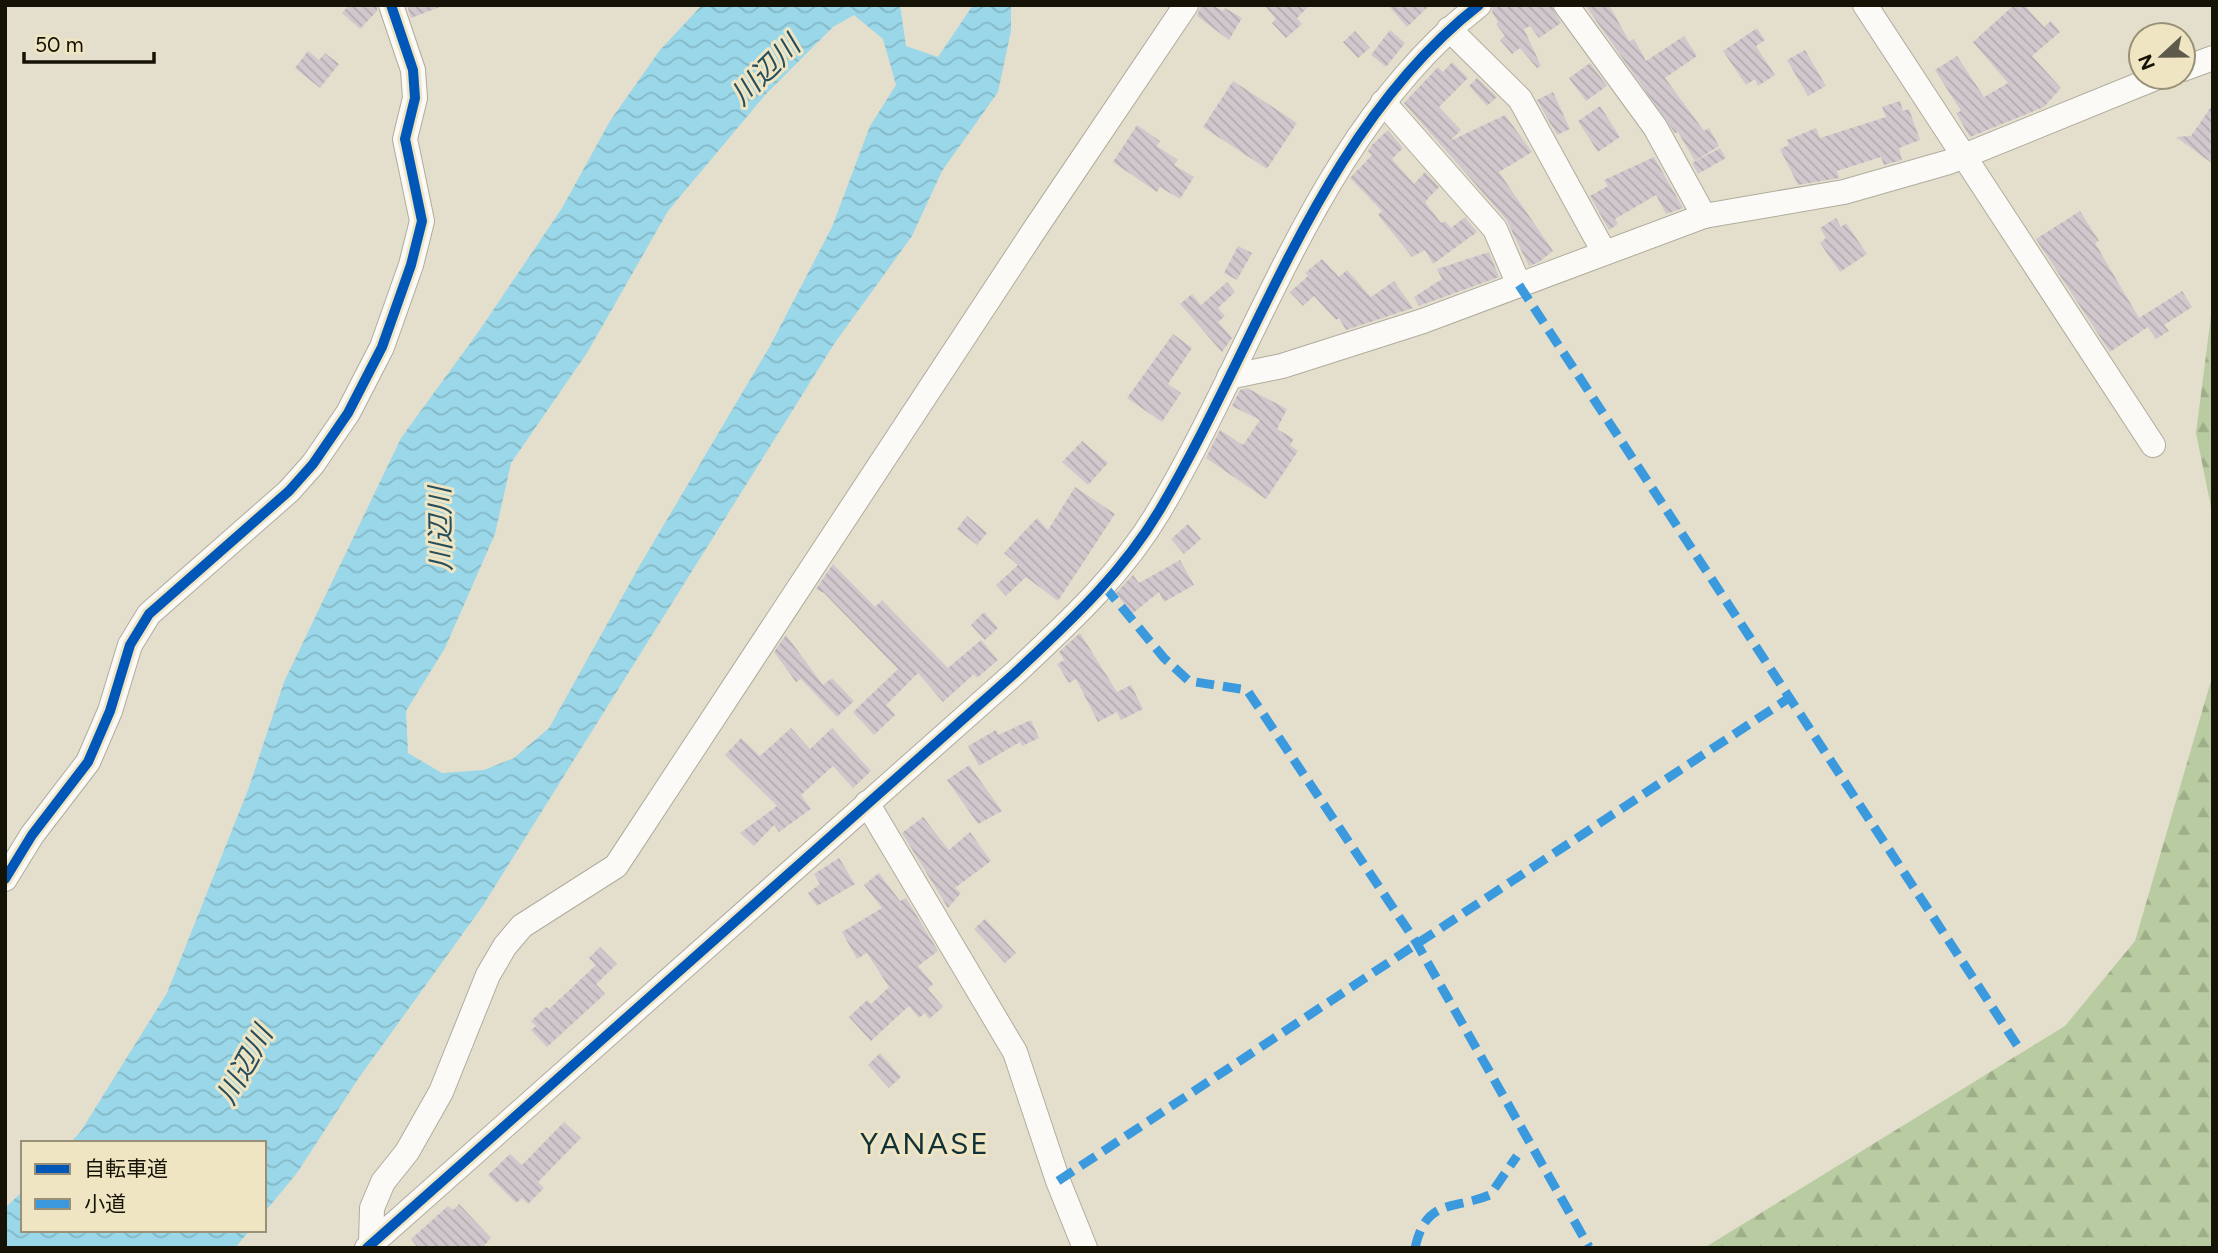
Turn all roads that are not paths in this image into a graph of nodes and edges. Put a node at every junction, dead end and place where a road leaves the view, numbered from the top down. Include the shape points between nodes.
1 (391, 5) edge
2 (1186, 5) edge
3 (1479, 5) edge
4 (1566, 5) edge
5 (1864, 5) edge
6 (1449, 29) junction
7 (2127, 90) edge
8 (1383, 102) junction
9 (1964, 156) junction
10 (1704, 216) junction
11 (1604, 252) junction
12 (1519, 285) junction
13 (1229, 377) junction
14 (2153, 444) dead end
15 (867, 803) junction
16 (5, 879) edge
17 (369, 1246) edge
18 (1085, 1248) edge

1 - 16 street via 413,70 415,98 405,139 422,221 382,347 348,413 297,482 149,614 130,645 88,762
2 - 17 street via 616,866 523,926 505,946 488,975 441,1092 407,1152 383,1182 372,1208
3 - 6 street
4 - 10 street via 1655,127
5 - 9 street
6 - 8 street
6 - 11 street via 1520,99
7 - 9 street
8 - 12 street via 1495,229
8 - 13 street via 1329,187
9 - 10 street via 1844,192
9 - 14 street
10 - 11 street
11 - 12 street
12 - 13 street via 1294,362
13 - 15 street via 1158,512 1118,571 1080,613
15 - 17 street
15 - 18 street via 1015,1052

